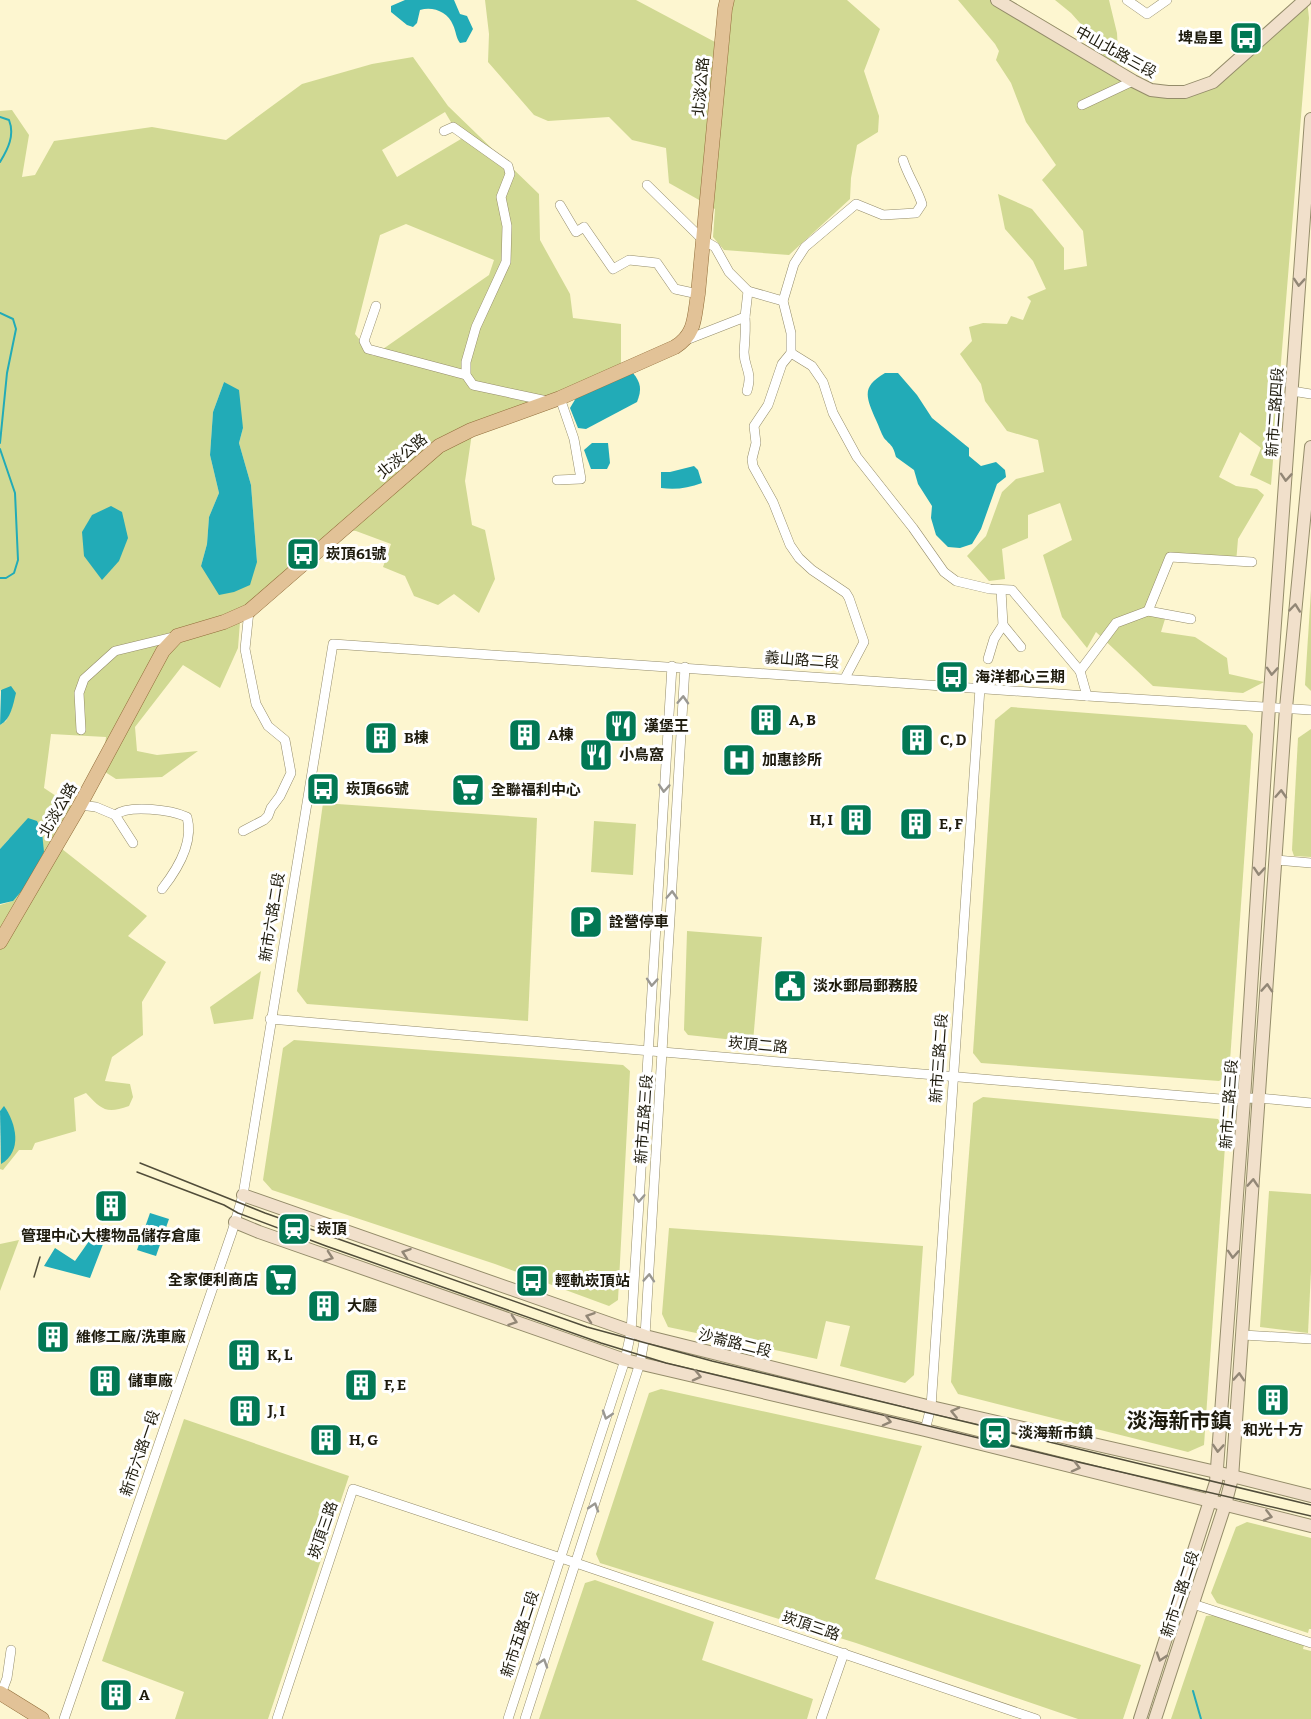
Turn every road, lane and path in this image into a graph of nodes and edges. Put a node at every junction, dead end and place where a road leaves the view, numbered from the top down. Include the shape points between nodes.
1 (727, 0) edge
2 (997, 0) edge
3 (1127, 0) edge
4 (1167, 0) edge
5 (1305, 0) edge
6 (1133, 81) junction
7 (1082, 105) dead end
8 (1311, 119) edge
9 (444, 130) dead end
10 (903, 160) dead end
11 (647, 185) dead end
12 (560, 205) dead end
13 (703, 240) junction
14 (748, 291) junction
15 (698, 294) junction
16 (783, 301) junction
17 (376, 306) dead end
18 (745, 317) junction
19 (686, 340) junction
20 (791, 353) junction
21 (466, 375) junction
22 (747, 391) dead end
23 (1292, 391) junction
24 (1311, 394) edge
25 (555, 400) junction
26 (1311, 447) edge
27 (557, 480) dead end
28 (1252, 562) dead end
29 (1001, 590) junction
30 (249, 611) junction
31 (1148, 611) junction
32 (1191, 620) dead end
33 (1004, 625) junction
34 (177, 636) junction
35 (333, 644) joint
36 (1021, 647) dead end
37 (988, 659) dead end
38 (672, 666) junction
39 (685, 667) junction
40 (1080, 671) junction
41 (845, 678) junction
42 (980, 688) junction
43 (1088, 696) junction
44 (1269, 707) junction
45 (1286, 708) junction
46 (1311, 710) edge
47 (81, 730) dead end
48 (81, 805) junction
49 (115, 815) junction
50 (243, 831) dead end
51 (133, 843) dead end
52 (1276, 860) junction
53 (1311, 863) edge
54 (162, 889) dead end
55 (4, 927) edge
56 (0, 942) edge
57 (270, 1019) junction
58 (647, 1051) junction
59 (663, 1053) junction
60 (953, 1077) junction
61 (1259, 1098) junction
62 (1244, 1099) junction
63 (1311, 1103) edge
64 (243, 1195) junction
65 (235, 1222) junction
66 (631, 1332) junction
67 (1243, 1335) junction
68 (645, 1336) junction
69 (1311, 1339) edge
70 (625, 1360) junction
71 (640, 1363) junction
72 (931, 1407) junction
73 (925, 1430) junction
74 (1216, 1472) junction
75 (1232, 1478) junction
76 (1311, 1496) edge
77 (1211, 1501) junction
78 (1225, 1505) junction
79 (1311, 1526) edge
80 (560, 1558) junction
81 (576, 1563) junction
82 (1193, 1604) junction
83 (1311, 1643) edge
84 (11, 1650) dead end
85 (844, 1653) junction
86 (1, 1694) edge
87 (42, 1719) edge
88 (64, 1719) edge
89 (277, 1719) edge
90 (508, 1719) edge
91 (525, 1719) edge
92 (821, 1719) edge
93 (1036, 1719) edge
94 (1140, 1719) edge
95 (1155, 1719) edge

1 - 13 main road, 北淡公路
2 - 6 street, 中山北路三段
3 - 4 street via 1147,14
5 - 6 street, 中山北路三段 via 1213,82 1185,92 1168,92 1151,90
6 - 7 street
8 -> 23 street, 新市二路四段
9 - 21 street via 453,127 508,166 510,174 501,197 507,226 506,262 476,327
10 - 16 street via 922,204 916,213 883,215 856,204 805,248 794,264
11 - 13 street
12 - 15 street via 576,231 584,227 613,269 629,260 657,263 675,289
13 - 14 street via 715,247 729,272
13 - 15 main road, 北淡公路
14 - 16 street
14 - 18 street
15 - 19 main road, 北淡公路
16 - 20 street
17 - 21 street via 364,341 369,349
18 - 19 street
18 - 22 street via 744,354 750,378
19 - 25 main road, 北淡公路
20 - 29 street via 812,366 857,457 944,572 956,581
20 - 41 street via 782,364 768,405 754,426 753,466 799,558 849,598 864,642
21 - 25 street via 473,386
23 - 24 street
23 -> 44 street, 新市二路四段
25 - 27 street via 574,439 581,478
25 - 30 main road, 北淡公路 via 471,430 439,446
45 -> 26 street
28 - 31 street via 1170,557
29 - 33 street
29 - 40 street via 1012,590
30 - 34 main road, 北淡公路
30 - 50 street via 245,649 256,704 268,726 285,740 291,772 268,816
31 - 32 street
31 - 40 street via 1116,623
33 - 36 street
33 - 37 street via 994,639
34 - 47 street via 115,651 84,679 79,693
34 - 48 main road, 北淡公路 via 163,651
35 - 38 street, 義山路二段
35 - 57 street, 新市六路二段
38 - 39 street, 義山路二段
38 -> 58 street, 新市五路三段
39 - 41 street, 義山路二段
59 -> 39 street, 新市五路三段
40 - 43 street
41 - 42 street, 義山路二段
42 - 43 street, 義山路二段
42 - 60 street, 新市三路二段
43 - 44 street, 義山路二段
44 - 45 street, 義山路二段
44 -> 62 street, 新市二路三段
45 - 46 street, 義山路二段
52 -> 45 street, 新市二路三段
48 - 49 street
48 - 55 main road, 北淡公路
49 - 51 street
49 - 54 street via 121,810 163,810 187,817 186,847
52 - 53 street
61 -> 52 street, 新市二路三段
55 - 56 main road, 北淡公路
57 - 58 street, 崁頂二路
57 - 64 street, 新市六路二段
58 - 59 street, 崁頂二路
58 -> 66 street, 新市五路三段
59 - 60 street, 崁頂二路
68 -> 59 street, 新市五路三段
60 - 62 street, 崁頂二路
60 - 72 street, 新市三路二段
61 - 62 street, 崁頂二路
61 - 63 street, 崁頂二路
67 -> 61 street, 新市二路三段
62 -> 74 street, 新市二路三段
64 - 65 street, 新市六路一段
66 -> 64 street, 沙崙路二段
65 -> 70 street
65 - 88 street, 新市六路一段
66 - 68 street, 沙崙路二段
66 - 70 street, 新市五路三段
67 - 69 street
75 -> 67 street, 新市二路三段
68 - 71 street, 新市五路三段
68 - 72 street, 沙崙路二段
70 - 71 street
70 -> 80 street, 新市五路三段
71 -> 73 street
81 -> 71 street, 新市五路三段
72 - 73 street, 新市三路二段
74 -> 72 street, 沙崙路二段
73 -> 77 street
74 - 75 street, 沙崙路二段
74 - 77 street, 新市二路三段
75 - 76 street, 沙崙路二段
75 - 78 street, 新市二路二段
77 - 78 street
77 -> 94 street, 新市二路二段
78 -> 79 street
78 - 82 street, 新市二路二段
80 - 81 street, 崁頂三路
80 - 89 street, 崁頂三路 via 352,1489
80 - 90 street, 新市五路二段
81 - 85 street, 崁頂三路
91 -> 81 street, 新市五路二段
82 - 83 street
82 - 95 street, 新市二路二段
84 - 86 street via 8,1678
85 - 92 street
85 - 93 street, 崁頂三路
86 - 87 main road

